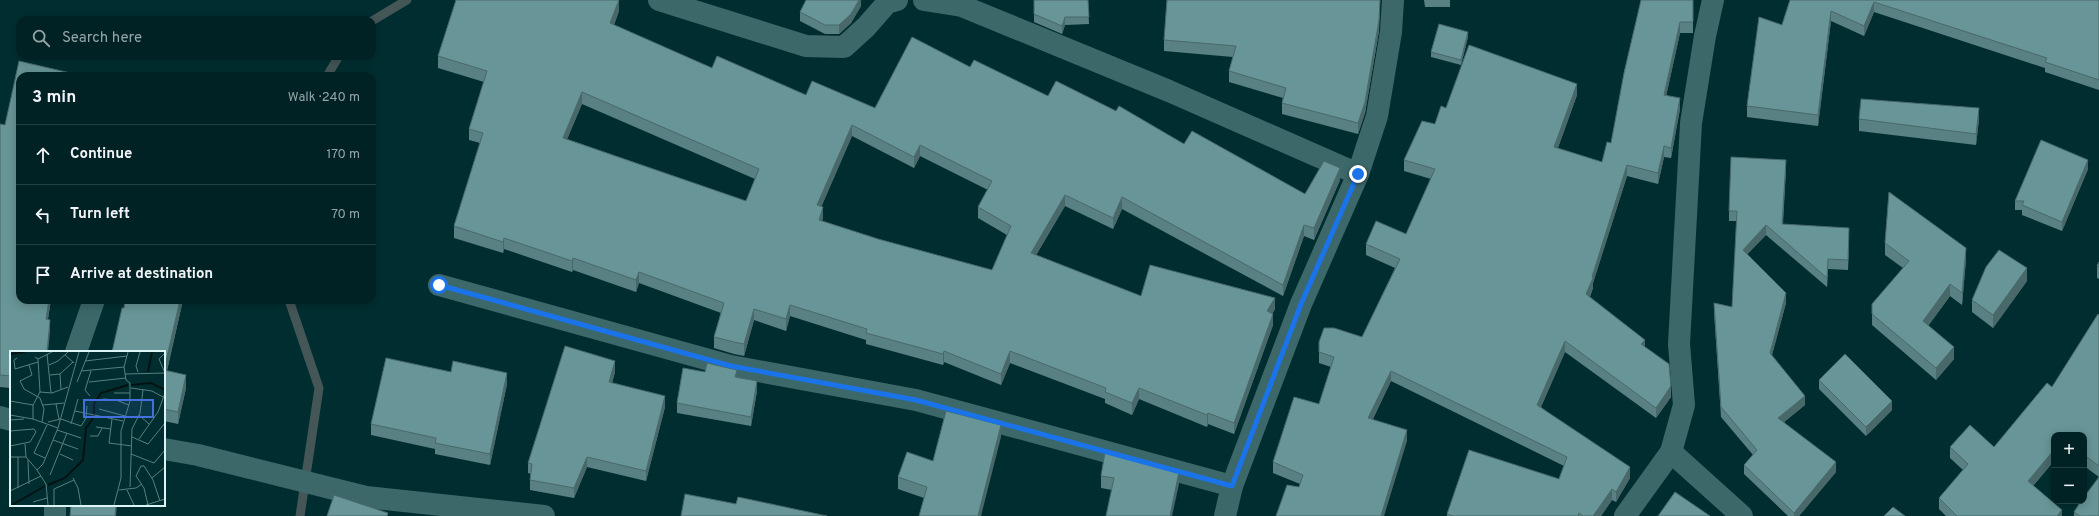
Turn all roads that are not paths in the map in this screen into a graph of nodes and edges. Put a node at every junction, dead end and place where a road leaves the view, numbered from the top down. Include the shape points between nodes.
1 (660, 0) edge
2 (897, 0) edge
3 (924, 0) edge
4 (1393, 0) edge
5 (1714, 0) edge
6 (1358, 174) junction
7 (439, 285) dead end
8 (93, 304) edge
9 (76, 351) edge
10 (0, 417) edge
11 (10, 420) edge
12 (165, 449) edge
13 (1671, 452) junction
14 (1232, 486) junction
15 (544, 516) edge
16 (1225, 516) edge
17 (1625, 516) edge
18 (1742, 516) edge

1 - 2 street via 806,46 844,47 887,2
3 - 6 street via 962,6 1169,91
4 - 6 street via 1391,32 1377,116
5 - 13 street via 1705,36 1691,122 1679,344 1684,405
6 - 14 street via 1301,304
7 - 14 street via 731,366 916,400
8 - 9 street
10 - 11 street
12 - 15 street via 366,496
13 - 17 street
13 - 18 street
14 - 16 street

